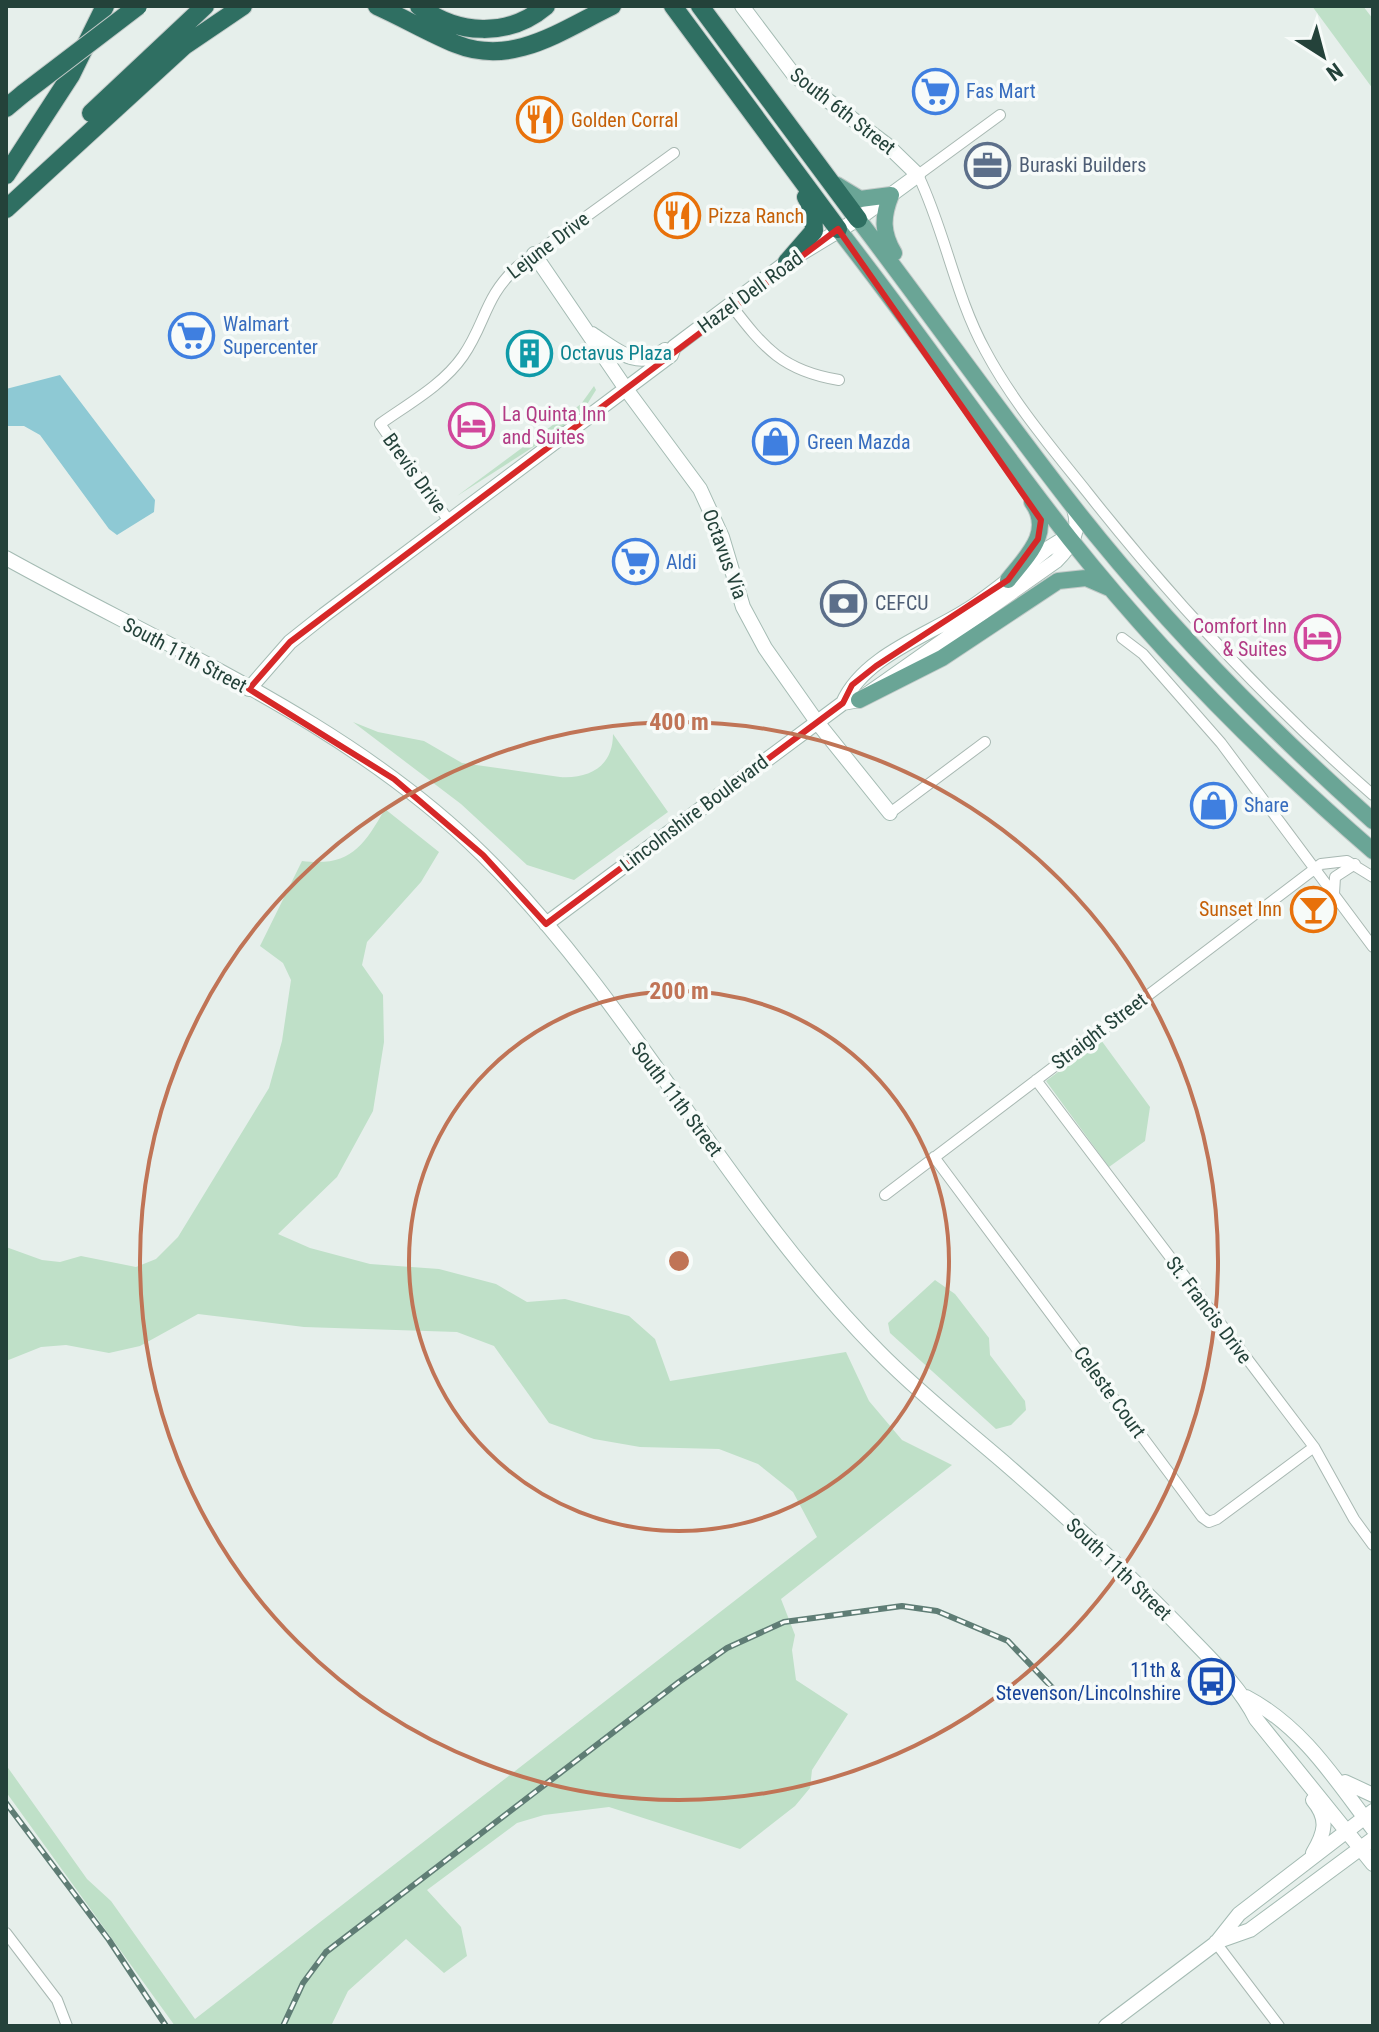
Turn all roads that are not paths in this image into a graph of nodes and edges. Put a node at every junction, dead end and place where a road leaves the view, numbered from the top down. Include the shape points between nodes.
1 (105, 6) edge
2 (138, 6) edge
3 (205, 6) edge
4 (243, 6) edge
5 (377, 6) edge
6 (419, 6) edge
7 (546, 6) edge
8 (612, 6) edge
9 (663, 6) edge
10 (673, 6) edge
11 (700, 6) edge
12 (715, 6) edge
13 (742, 6) edge
14 (693, 34) junction
15 (771, 102) junction
16 (6, 108) edge
17 (1000, 115) dead end
18 (760, 124) junction
19 (674, 153) dead end
20 (6, 175) edge
21 (918, 175) junction
22 (829, 178) junction
23 (891, 195) junction
24 (6, 208) edge
25 (858, 219) junction
26 (838, 229) junction
27 (534, 254) junction
28 (787, 262) junction
29 (731, 305) junction
30 (588, 332) junction
31 (942, 333) junction
32 (674, 347) junction
33 (935, 359) junction
34 (839, 380) dead end
35 (626, 389) junction
36 (380, 424) joint
37 (1072, 506) junction
38 (449, 521) junction
39 (1072, 541) junction
40 (6, 558) edge
41 (1008, 580) junction
42 (1119, 596) junction
43 (1122, 638) dead end
44 (249, 689) junction
45 (851, 702) junction
46 (817, 722) junction
47 (1274, 730) junction
48 (985, 742) dead end
49 (1373, 795) edge
50 (890, 813) joint
51 (1373, 821) edge
52 (1373, 851) edge
53 (1355, 864) junction
54 (1314, 869) junction
55 (1373, 877) edge
56 (1334, 895) junction
57 (546, 924) junction
58 (1373, 947) edge
59 (1036, 1080) junction
60 (934, 1157) junction
61 (885, 1195) dead end
62 (1314, 1447) junction
63 (1373, 1545) edge
64 (1246, 1697) junction
65 (1259, 1722) junction
66 (1338, 1781) junction
67 (1373, 1795) edge
68 (1370, 1819) edge
69 (1347, 1830) junction
70 (1367, 1844) edge
71 (1308, 1860) junction
72 (1373, 1864) edge
73 (6, 1933) edge
74 (1216, 1943) junction
75 (67, 2026) edge
76 (1106, 2026) edge
77 (1279, 2026) edge

1 - 20 highway via 64,87
2 - 16 highway, bridge
3 - 24 highway via 115,89
4 - 24 highway via 173,55
5 - 8 highway via 457,45 495,53 536,44
6 - 7 highway via 453,25 489,29 522,21
9 - 14 highway
10 - 14 highway
11 - 15 highway
12 - 15 highway
13 - 21 street, South 6th Street via 794,75
14 - 18 highway
15 - 22 highway
17 - 21 street, Hazel Dell Road
18 - 25 highway via 778,135 842,213
18 - 26 highway
18 - 28 highway via 766,144 810,203 815,220 806,242
19 - 27 street, Lejune Drive
21 - 23 street, Hazel Dell Road
21 - 49 street via 979,337 1036,426 1209,635
22 - 23 main road via 860,199
22 - 25 highway
23 - 25 street, Hazel Dell Road
23 - 31 main road via 883,223 886,239 927,299
25 - 26 street, Hazel Dell Road
25 - 31 main road
26 - 28 street, Hazel Dell Road
26 - 31 main road via 863,243 914,308
26 - 33 main road
27 - 30 street, Octavus Via
27 - 36 street, Lejune Drive via 497,287 451,370
28 - 29 street, Hazel Dell Road
29 - 32 street, Hazel Dell Road
29 - 34 street via 779,360
30 - 32 street via 639,360
30 - 35 street, Octavus Via
31 - 37 main road
32 - 35 street, Hazel Dell Road via 671,355
33 - 39 main road
33 - 41 main road via 950,391 1038,510 1038,539
35 - 38 street, Hazel Dell Road
35 - 46 street, Octavus Via via 700,489 751,623
36 - 38 street, Brevis Drive
37 - 39 street via 1078,527
37 - 47 main road via 1188,641
38 - 44 street, Hazel Dell Road via 290,642
39 - 41 street, Lincolnshire Boulevard via 1060,541
39 - 42 main road
39 - 45 street, Lincolnshire Boulevard via 1056,561 987,613
39 - 47 main road via 1101,556 1225,695
40 - 44 street, South 11th Street
41 - 45 street, Lincolnshire Boulevard via 852,684
42 - 45 main road via 1095,580 1058,581 942,658
42 - 52 main road via 1214,703
43 - 54 street via 1192,709
44 - 57 street, South 11th Street via 394,779 483,855
45 - 46 street, Lincolnshire Boulevard
46 - 50 street, Octavus Via
46 - 57 street, Lincolnshire Boulevard
47 - 51 main road
48 - 50 street
53 - 54 street via 1333,860
53 - 55 street
53 - 56 street via 1335,877
54 - 56 street
54 - 59 street, Straight Street
56 - 58 street
57 - 64 street, South 11th Street via 849,1321 1119,1566
59 - 60 street, Straight Street
59 - 62 street, St. Francis Drive
60 - 61 street, Straight Street
60 - 62 street, Celeste Court via 1202,1517 1209,1522 1217,1519
62 - 63 street, St. Francis Drive
64 - 65 street, South 11th Street
64 - 66 street, South 11th Street via 1288,1724
65 - 69 street, South 11th Street
65 - 71 street via 1261,1735 1323,1814 1323,1834
66 - 67 street
66 - 68 street, South 11th Street
68 - 69 street
69 - 70 street, South 11th Street
69 - 71 street
70 - 72 street, South 11th Street
70 - 74 street via 1250,1930
71 - 74 street via 1239,1914
73 - 75 street via 57,2000
74 - 76 street
74 - 77 street

